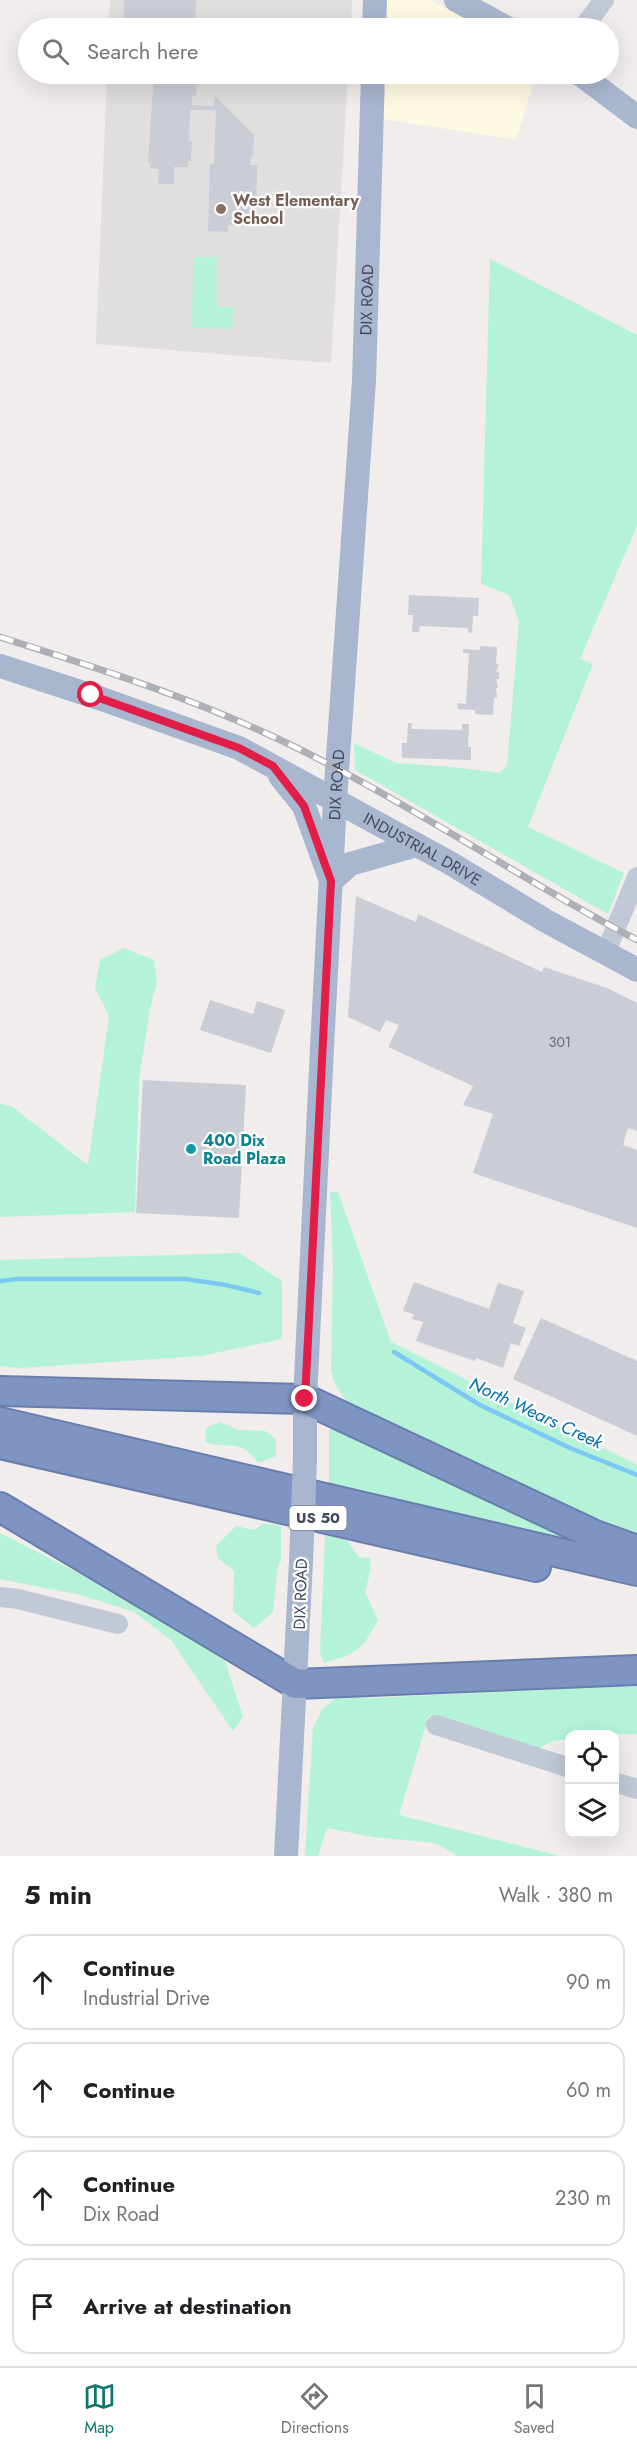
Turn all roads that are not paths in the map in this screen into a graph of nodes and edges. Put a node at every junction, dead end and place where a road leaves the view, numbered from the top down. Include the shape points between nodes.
1 (375, 0) edge
2 (456, 0) edge
3 (604, 0) edge
4 (374, 18) edge
5 (489, 18) edge
6 (590, 18) edge
7 (373, 84) edge
8 (593, 84) edge
9 (637, 117) edge
10 (0, 666) edge
11 (273, 766) junction
12 (335, 800) junction
13 (417, 845) junction
14 (637, 877) edge
15 (331, 881) junction
16 (605, 954) junction
17 (637, 970) edge
18 (0, 1391) edge
19 (305, 1399) junction
20 (0, 1422) edge
21 (0, 1444) edge
22 (0, 1507) edge
23 (637, 1550) edge
24 (637, 1571) edge
25 (637, 1589) edge
26 (0, 1597) edge
27 (118, 1624) dead end
28 (637, 1670) edge
29 (296, 1684) junction
30 (436, 1725) dead end
31 (565, 1766) edge
32 (619, 1783) edge
33 (637, 1789) edge
34 (286, 1856) edge

1 - 4 main road
2 - 5 main road
3 - 6 street
7 - 12 main road, DIX ROAD via 364,381
8 - 9 main road
10 - 11 main road, INDUSTRIAL DRIVE via 228,744
11 - 12 main road, INDUSTRIAL DRIVE
11 - 15 main road via 304,806
12 - 13 main road, INDUSTRIAL DRIVE
12 - 15 main road, DIX ROAD
13 - 15 main road via 350,864
13 - 16 main road, INDUSTRIAL DRIVE
14 - 16 street
15 - 19 main road, DIX ROAD
16 - 17 main road, INDUSTRIAL DRIVE
18 - 19 highway
19 - 23 highway via 595,1535
19 - 29 main road, DIX ROAD, bridge
20 - 24 highway, US 50
21 - 25 highway, US 50
22 - 29 highway
26 - 27 street
28 - 29 highway
29 - 34 main road, DIX ROAD
30 - 31 street
32 - 33 street

